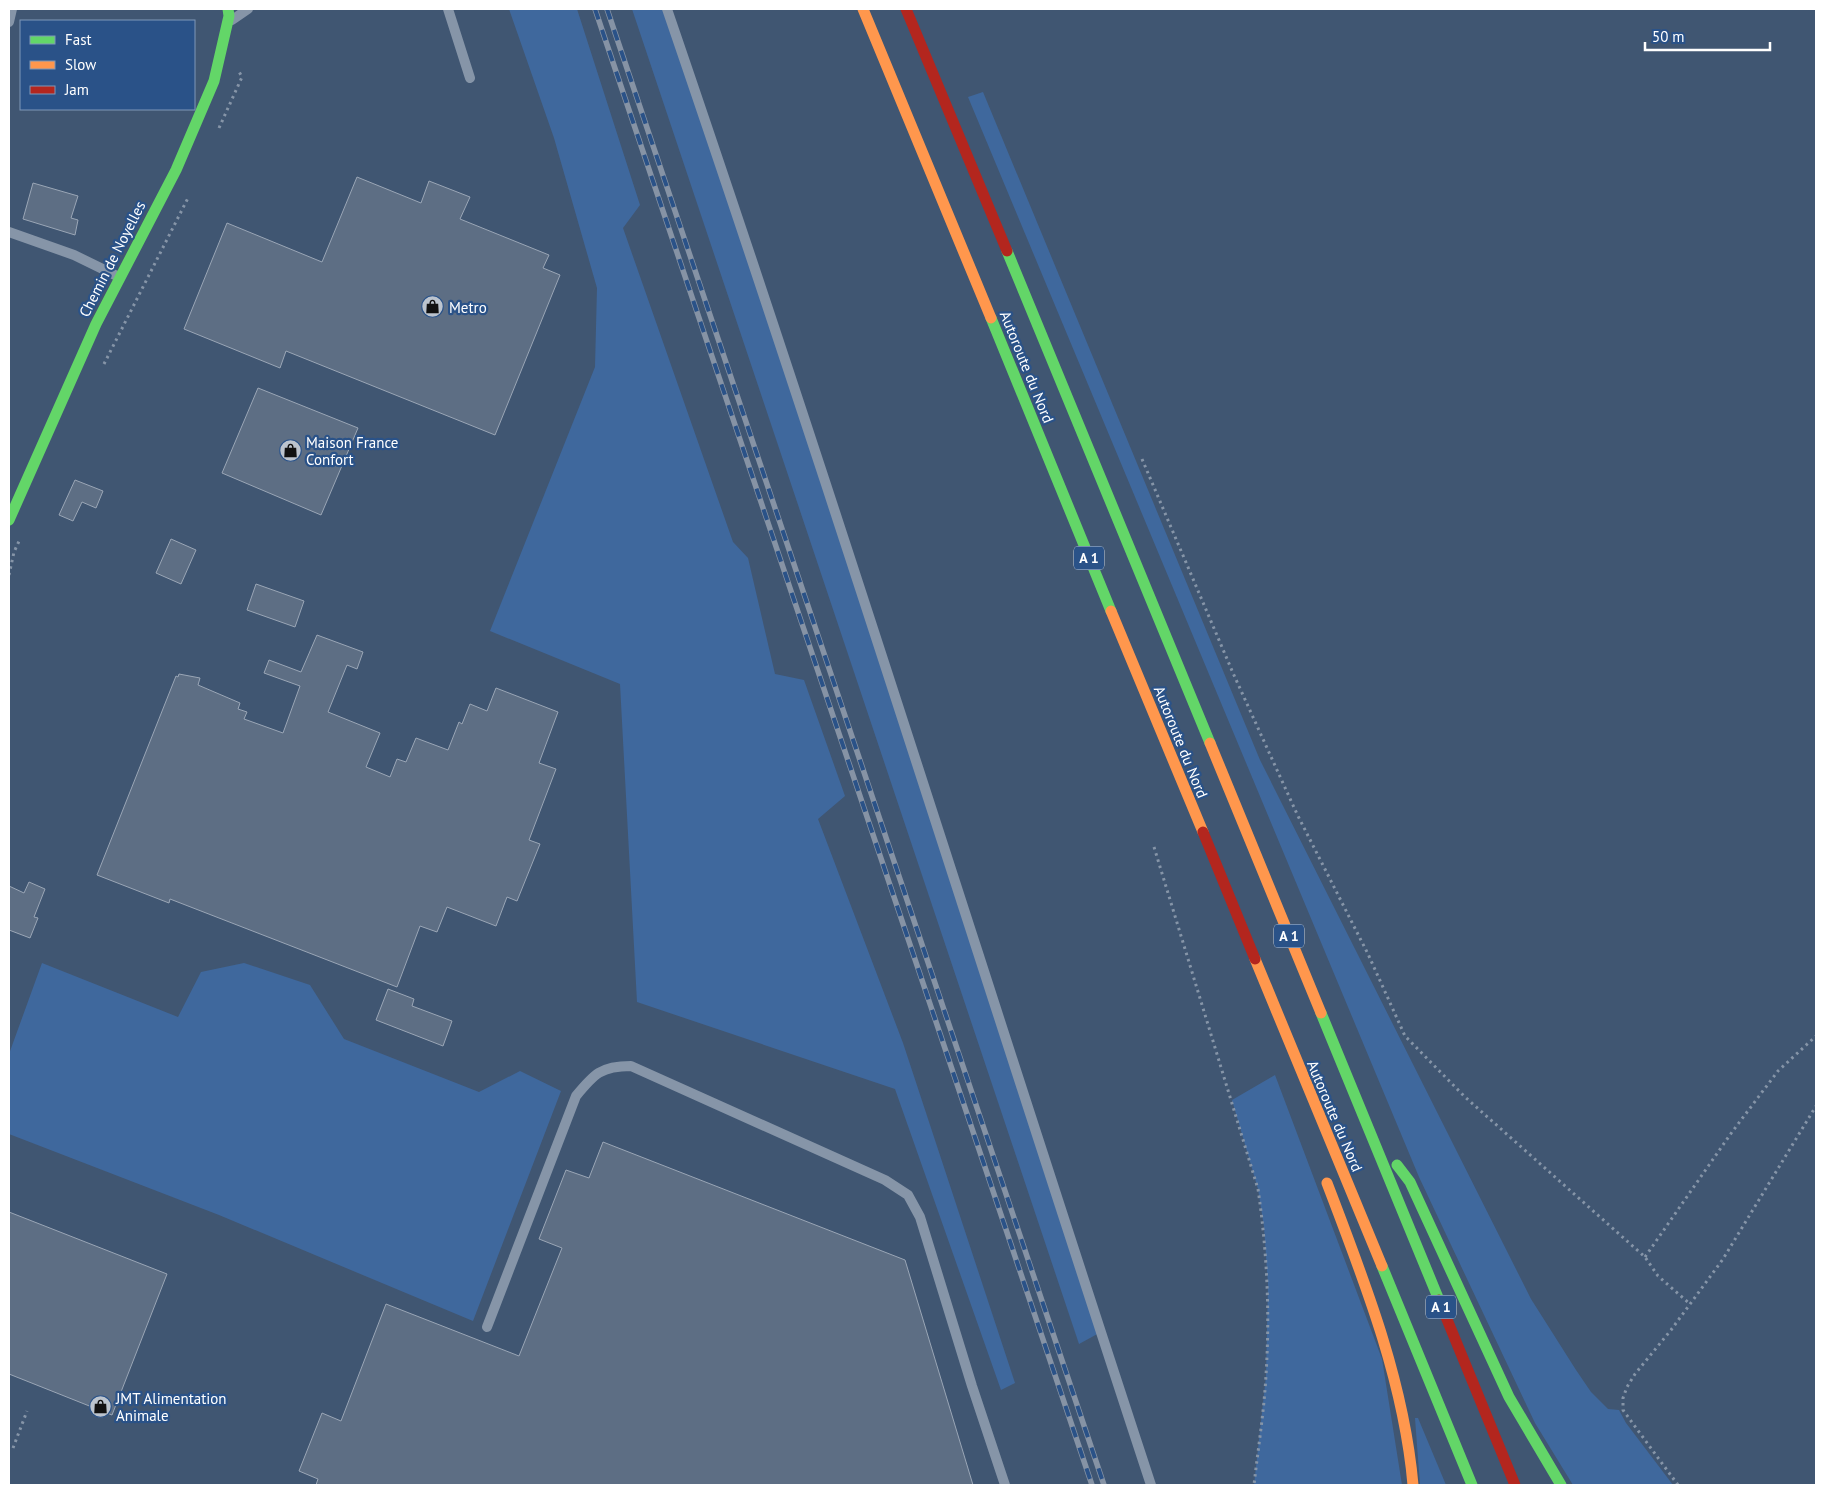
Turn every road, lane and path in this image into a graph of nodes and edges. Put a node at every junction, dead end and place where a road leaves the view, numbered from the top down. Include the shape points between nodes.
1 (12, 9) edge
2 (248, 9) edge
3 (448, 9) edge
4 (667, 9) edge
5 (863, 9) edge
6 (906, 9) edge
7 (226, 14) edge
8 (9, 22) edge
9 (470, 78) dead end
10 (9, 232) edge
11 (120, 277) junction
12 (1142, 459) dead end
13 (9, 520) edge
14 (1154, 847) dead end
15 (1816, 1036) edge
16 (1816, 1106) edge
17 (1315, 1107) junction
18 (1368, 1129) junction
19 (1323, 1154) dead end
20 (1326, 1173) dead end
21 (1645, 1257) junction
22 (1690, 1304) junction
23 (487, 1327) dead end
24 (28, 1411) dead end
25 (13, 1448) dead end
26 (1005, 1485) edge
27 (1151, 1485) edge
28 (1254, 1485) edge
29 (1413, 1485) edge
30 (1472, 1485) edge
31 (1515, 1485) edge
32 (1561, 1485) edge
33 (1678, 1485) edge

1 - 8 lane
2 - 7 lane
3 - 9 lane
4 - 27 lane via 882,655
5 - 17 main road, Autoroute du Nord / A 1
6 - 18 main road, Autoroute du Nord / A 1
7 - 11 main road, Chemin de Noyelles via 214,81 176,170
10 - 11 lane via 74,255
11 - 13 main road, Chemin de Noyelles via 92,332
12 - 21 path via 1297,814 1406,1036 1465,1097
14 - 28 path via 1258,1189 1264,1227 1268,1284 1266,1367
15 - 21 path via 1778,1071
16 - 22 path via 1723,1259
17 - 19 main road
17 - 30 main road, Autoroute du Nord / A 1
18 - 31 main road, Autoroute du Nord / A 1
18 - 32 main road via 1410,1182 1509,1396
20 - 29 main road via 1367,1286 1398,1389
21 - 22 path via 1658,1276
22 - 33 path via 1635,1374 1623,1398 1623,1410
23 - 26 lane via 576,1096 601,1072 614,1066 631,1066 885,1180 908,1195 920,1217
24 - 25 path

